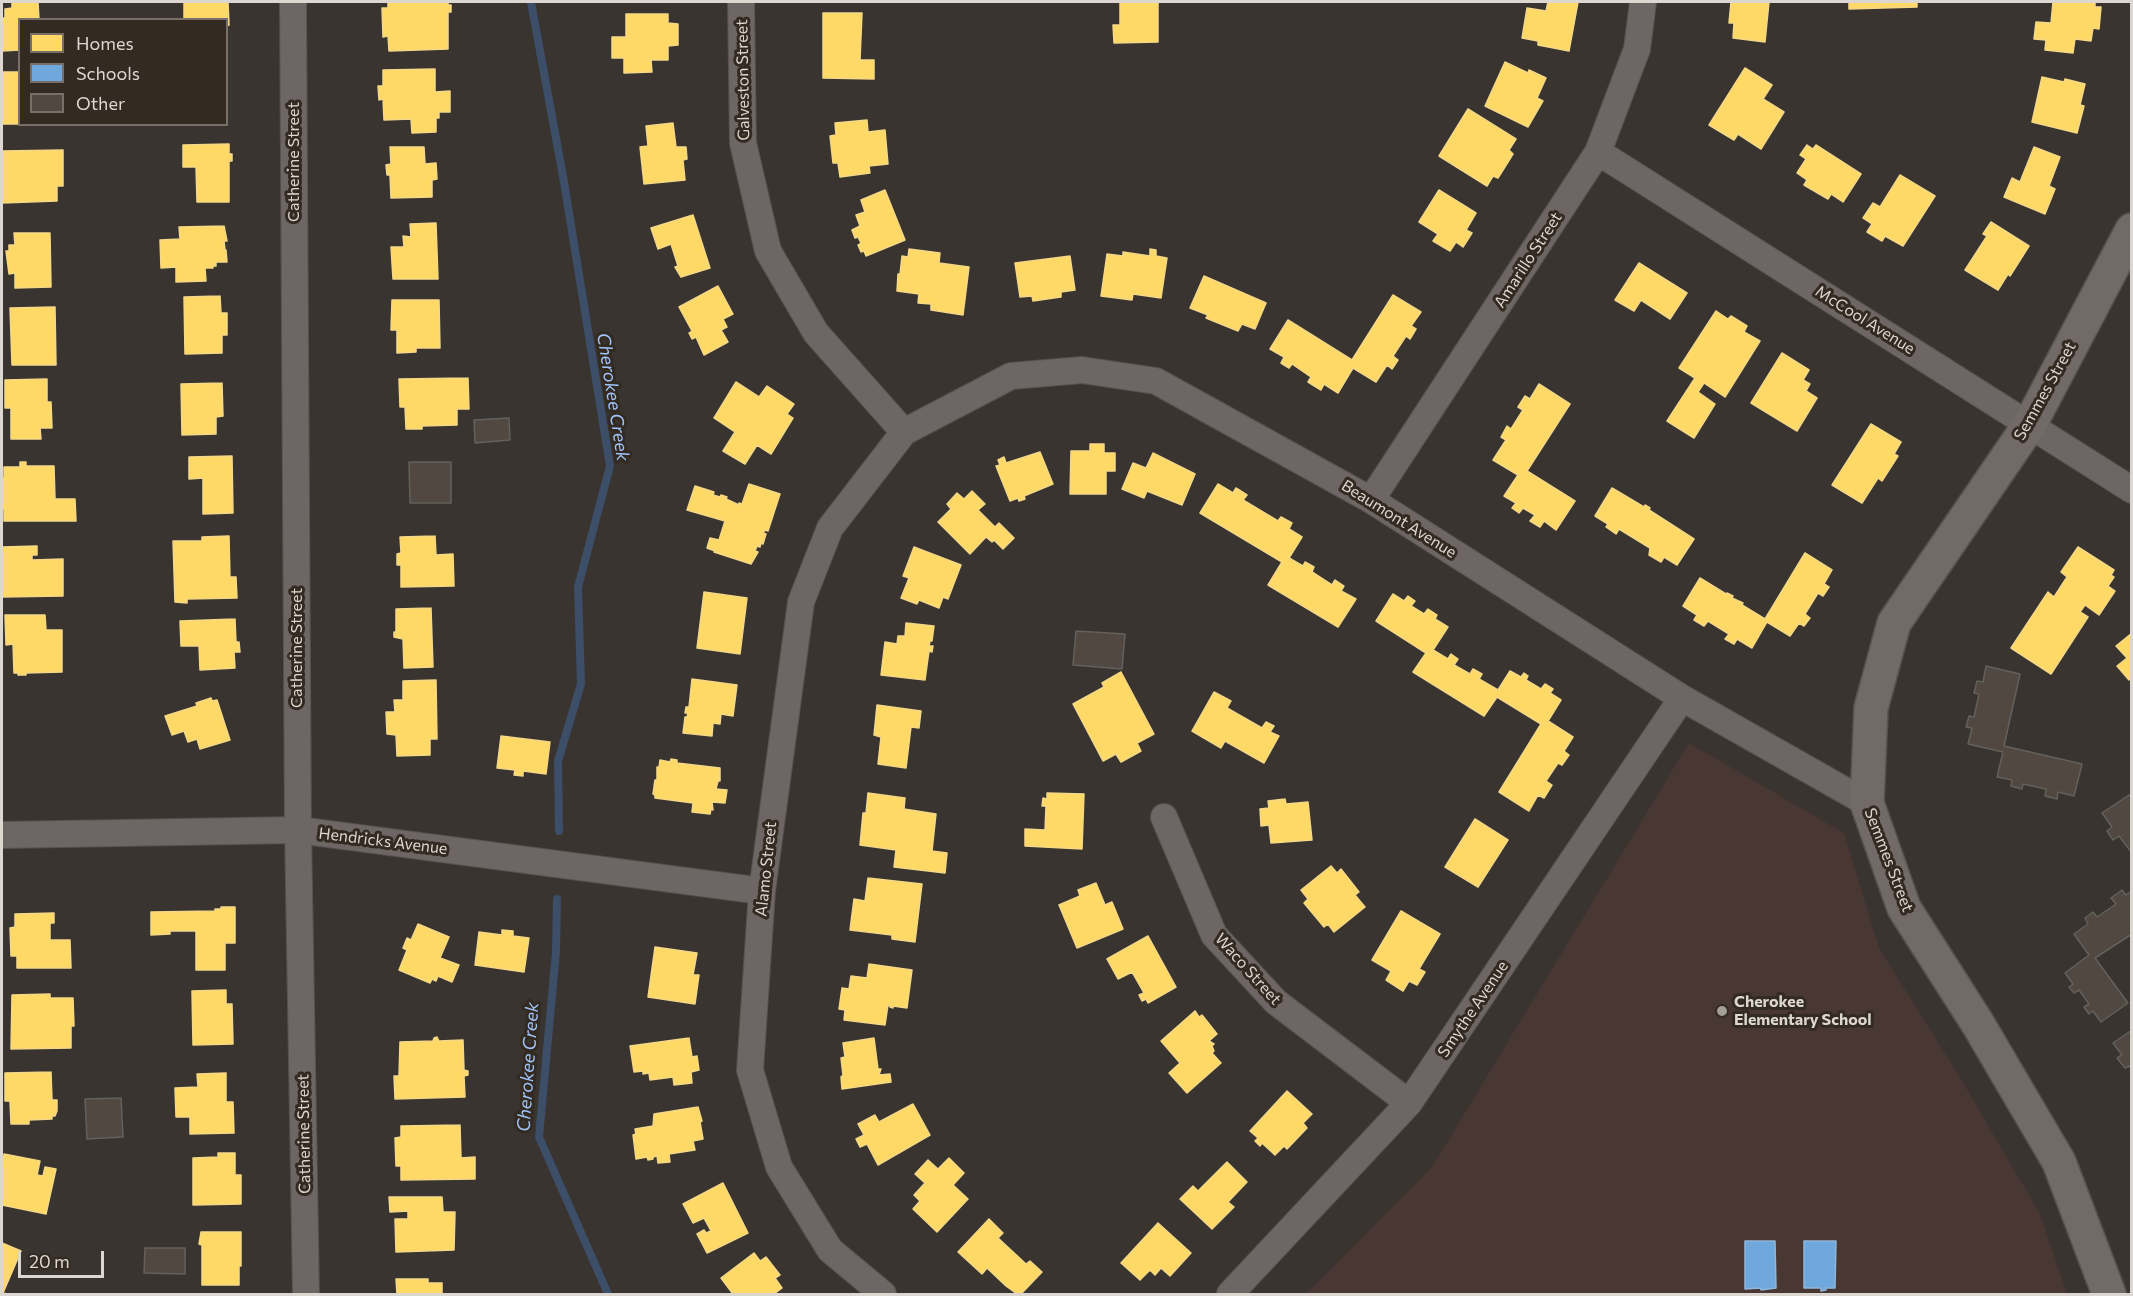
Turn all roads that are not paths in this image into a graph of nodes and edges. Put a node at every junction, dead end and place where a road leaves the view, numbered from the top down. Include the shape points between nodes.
1 (293, 2) edge
2 (741, 2) edge
3 (1643, 2) edge
4 (1598, 152) junction
5 (2132, 230) edge
6 (2030, 424) junction
7 (904, 432) junction
8 (2132, 490) edge
9 (1371, 500) junction
10 (1682, 698) junction
11 (1867, 803) junction
12 (1164, 817) dead end
13 (298, 830) junction
14 (2, 835) edge
15 (762, 891) junction
16 (1409, 1103) junction
17 (306, 1294) edge
18 (884, 1294) edge
19 (1230, 1294) edge
20 (2109, 1294) edge

1 - 13 street, Catherine Street
2 - 7 street, Galveston Street via 743,143 768,251 816,333
3 - 4 street, Amarillo Street via 1638,49
4 - 6 street, McCool Avenue
4 - 9 street, Amarillo Street
5 - 6 main road, Semmes Street
6 - 8 street, McCool Avenue
6 - 11 main road, Semmes Street via 1894,623 1871,708
7 - 9 street, Beaumont Avenue via 1011,376 1082,370 1156,381
7 - 15 street, Alamo Street via 830,528 801,602
9 - 10 street, Beaumont Avenue
10 - 11 street, Beaumont Avenue
10 - 16 street, Smythe Avenue
11 - 20 main road, Semmes Street via 1904,908 2059,1162
12 - 16 street, Waco Street via 1214,935 1276,1002
13 - 14 street, Hendricks Avenue
13 - 15 street, Hendricks Avenue
13 - 17 street, Catherine Street
15 - 18 street, Alamo Street via 750,1070 779,1167 830,1250
16 - 19 street, Smythe Avenue

